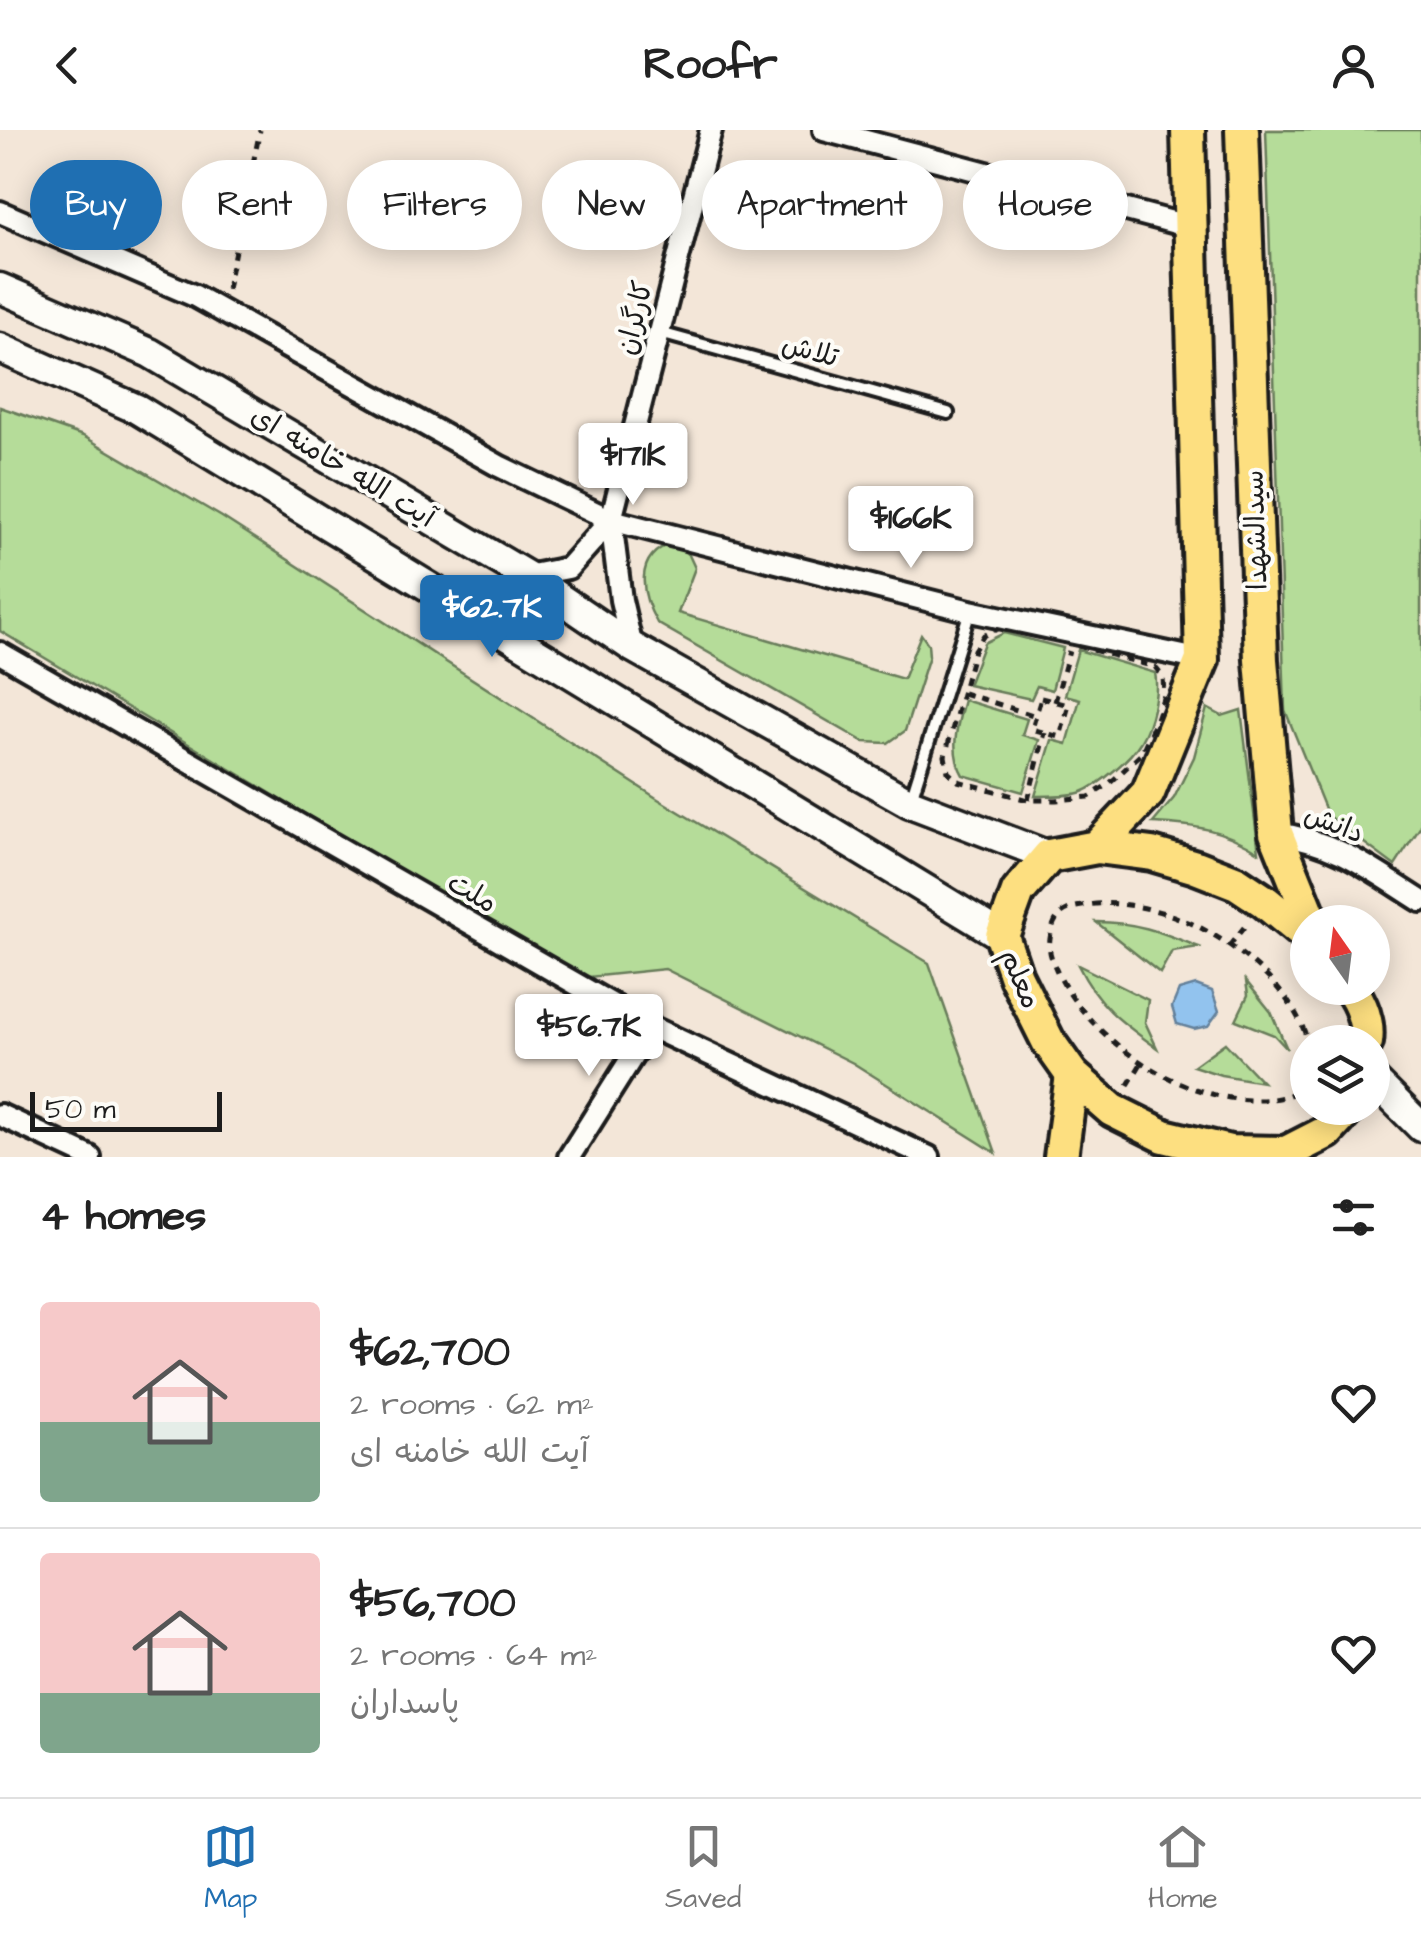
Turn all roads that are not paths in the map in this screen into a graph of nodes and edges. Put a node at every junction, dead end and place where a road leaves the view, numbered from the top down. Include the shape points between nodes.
1 (711, 130) edge
2 (824, 130) edge
3 (1188, 130) edge
4 (1242, 130) edge
5 (0, 212) edge
6 (1191, 228) junction
7 (0, 288) edge
8 (660, 333) junction
9 (0, 348) edge
10 (948, 413) dead end
11 (612, 520) junction
12 (527, 576) junction
13 (970, 611) junction
14 (632, 647) junction
15 (0, 653) edge
16 (1202, 660) junction
17 (910, 803) junction
18 (1276, 833) junction
19 (1097, 847) junction
20 (1048, 856) junction
21 (1419, 894) edge
22 (1305, 905) edge
23 (1290, 922) edge
24 (1002, 936) junction
25 (651, 1027) junction
26 (1072, 1075) junction
27 (1390, 1096) edge
28 (0, 1116) edge
29 (1333, 1125) edge
30 (1421, 1128) edge
31 (1315, 1151) edge
32 (1227, 1155) edge
33 (90, 1157) edge
34 (569, 1157) edge
35 (929, 1157) edge
36 (1061, 1157) edge

1 - 8 street, کارگران
2 - 6 street
3 - 6 main road, سیدالشهدا
4 - 18 main road, سیدالشهدا via 1261,660
5 - 11 street via 195,296 499,466
6 - 16 main road, سیدالشهدا
7 - 12 main road, آیت الله خامنه ای via 150,354
8 - 10 lane, تلاش
8 - 11 street, کارگران
9 - 24 main road, آیت الله خامنه ای via 137,409
11 - 12 street via 568,568
11 - 13 street
11 - 14 street
12 - 14 main road, آیت الله خامنه ای
13 - 16 street via 1073,638
13 - 17 lane
14 - 17 main road, آیت الله خامنه ای
15 - 25 street, ملت
16 - 19 main road, سیدالشهدا via 1148,793
17 - 20 main road, آیت الله خامنه ای
18 - 21 street, دانش via 1342,850
18 - 22 main road, سیدالشهدا
19 - 20 main road
19 - 23 main road via 1196,867 1236,883
20 - 24 main road, معلم via 1018,892
24 - 26 main road, معلم via 1048,1041
25 - 34 street
25 - 35 street, ملت
26 - 32 main road, معلم via 1112,1110 1164,1136
26 - 36 main road
27 - 30 main road
28 - 33 street
29 - 31 main road, معلم
31 - 32 main road, معلم

